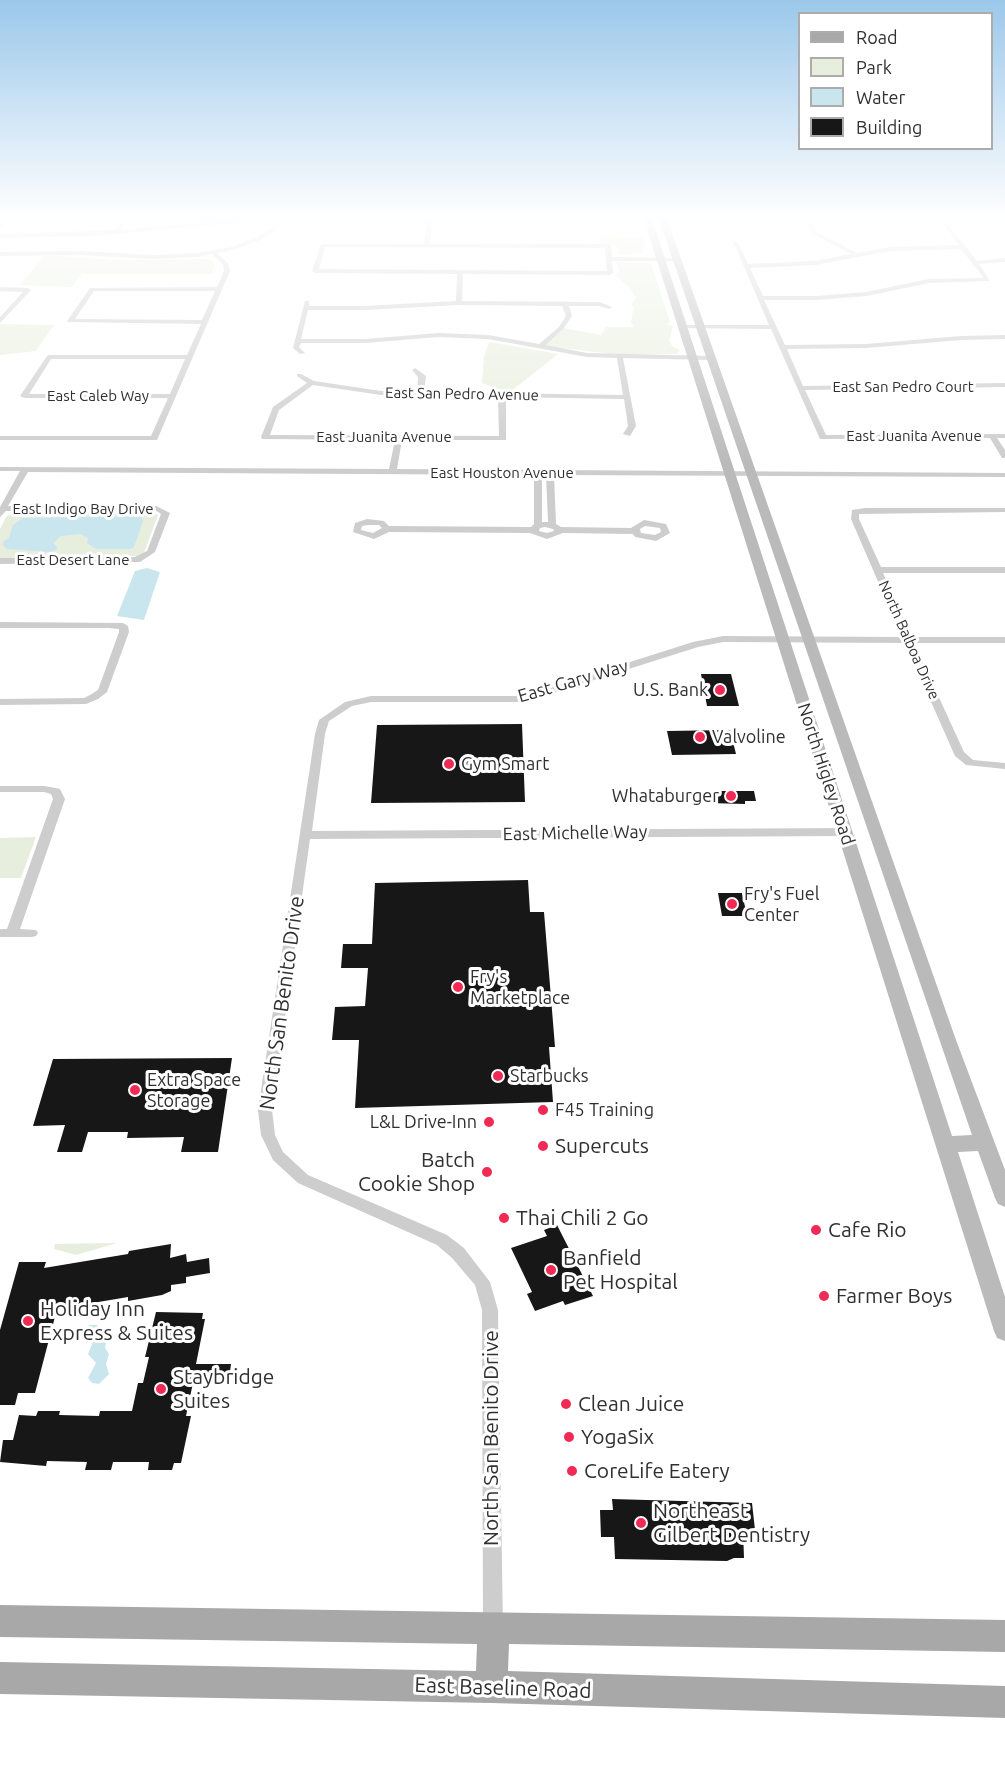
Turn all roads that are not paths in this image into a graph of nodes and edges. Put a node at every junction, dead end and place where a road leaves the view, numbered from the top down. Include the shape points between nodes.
1 (761, 298) edge
2 (20, 299) edge
3 (85, 299) edge
4 (214, 299) edge
5 (459, 299) edge
6 (674, 299) edge
7 (691, 299) edge
8 (459, 303) junction
9 (565, 304) junction
10 (609, 307) dead end
11 (1, 321) edge
12 (203, 322) junction
13 (773, 325) junction
14 (700, 326) junction
15 (683, 327) junction
16 (1005, 337) edge
17 (297, 341) junction
18 (782, 346) junction
19 (540, 347) junction
20 (302, 353) dead end
21 (188, 357) junction
22 (711, 357) junction
23 (620, 358) junction
24 (693, 358) junction
25 (415, 370) dead end
26 (299, 375) dead end
27 (312, 383) junction
28 (1005, 385) edge
29 (801, 388) junction
30 (420, 395) junction
31 (172, 396) junction
32 (502, 396) junction
33 (627, 397) junction
34 (627, 434) dead end
35 (992, 436) junction
36 (1005, 436) edge
37 (0, 438) edge
38 (399, 438) junction
39 (1005, 456) edge
40 (0, 469) edge
41 (25, 470) junction
42 (392, 472) junction
43 (538, 473) junction
44 (550, 473) junction
45 (730, 474) junction
46 (751, 474) junction
47 (1005, 475) edge
48 (4, 497) edge
49 (1005, 510) edge
50 (1, 511) edge
51 (536, 527) junction
52 (556, 527) junction
53 (387, 529) dead end
54 (635, 531) dead end
55 (145, 556) joint
56 (0, 561) edge
57 (878, 570) junction
58 (1005, 570) edge
59 (0, 625) edge
60 (795, 638) junction
61 (907, 639) junction
62 (1005, 640) edge
63 (0, 702) edge
64 (349, 704) joint
65 (1005, 766) edge
66 (0, 789) edge
67 (845, 832) junction
68 (875, 832) junction
69 (305, 835) junction
70 (6, 933) edge
71 (32, 933) dead end
72 (985, 1143) junction
73 (945, 1144) junction
74 (1005, 1198) edge
75 (1005, 1331) edge
76 (0, 1621) edge
77 (493, 1628) junction
78 (1005, 1636) edge
79 (0, 1678) edge
80 (492, 1687) junction
81 (1005, 1702) edge

1 - 13 street
2 - 11 street
3 - 12 street via 70,321
4 - 12 street
5 - 8 street
6 - 15 main road, North Higley Road
7 - 14 main road, North Higley Road
8 - 9 street
8 - 17 street via 305,308
9 - 10 street
9 - 19 street via 569,316
12 - 21 street
13 - 14 street
13 - 18 street
14 - 15 street
14 - 22 main road, North Higley Road
15 - 24 main road, North Higley Road
16 - 18 street via 866,346
17 - 19 street via 438,335 488,337
17 - 20 street via 296,348
18 - 29 street
19 - 23 street
21 - 31 street
21 - 31 street, East Caleb Way via 49,357 24,396
22 - 24 street
22 - 46 main road, North Higley Road
23 - 24 street
23 - 33 street
24 - 45 main road, North Higley Road
25 - 30 street via 422,376
26 - 27 street, East San Pedro Avenue
27 - 30 street, East San Pedro Avenue
27 - 38 street, East Juanita Avenue via 276,409 265,437
28 - 29 street, East San Pedro Court
29 - 35 street, East Juanita Avenue via 823,437
30 - 32 street, East San Pedro Avenue
31 - 37 street via 154,438
32 - 33 street, East San Pedro Avenue
32 - 38 street, East Juanita Avenue via 503,438
33 - 34 street via 632,426
35 - 36 street, East Juanita Avenue
35 - 39 street
38 - 42 street
40 - 41 street, East Houston Avenue
41 - 42 street, East Houston Avenue
41 - 48 street
42 - 43 street, East Houston Avenue
43 - 44 street, East Houston Avenue
43 - 51 street
44 - 45 street, East Houston Avenue
44 - 52 street
45 - 46 street, East Houston Avenue
45 - 60 main road, North Higley Road
46 - 47 street, East Houston Avenue
46 - 60 main road, North Higley Road
48 - 50 street
49 - 57 street, North Balboa Drive via 855,512
50 - 55 street, East Indigo Bay Drive via 164,510 151,552
51 - 52 street via 539,535 547,536 555,535
51 - 53 street
52 - 54 street
55 - 56 street, East Desert Lane via 137,560
57 - 58 street
57 - 61 street, North Balboa Drive
59 - 63 street via 123,626 124,632 102,692 94,697 86,701
60 - 61 street, East Gary Way
60 - 64 street, East Gary Way via 707,641 518,699 371,699
60 - 67 main road, North Higley Road
60 - 68 main road, North Higley Road
61 - 62 street, East Gary Way
61 - 65 street, North Balboa Drive via 959,754 970,763
64 - 69 street, North San Benito Drive via 324,720
66 - 70 street via 56,791 59,799
67 - 68 main road
67 - 69 street, East Michelle Way
67 - 73 main road, North Higley Road
68 - 72 main road, North Higley Road
69 - 77 street, North San Benito Drive via 265,1110 268,1136 278,1156 303,1179 442,1240 458,1252 482,1282 490,1310
70 - 71 street
72 - 73 main road
72 - 74 main road, North Higley Road
73 - 75 main road, North Higley Road
76 - 77 main road
77 - 78 main road
77 - 80 main road
79 - 80 main road, East Baseline Road
80 - 81 main road, East Baseline Road

